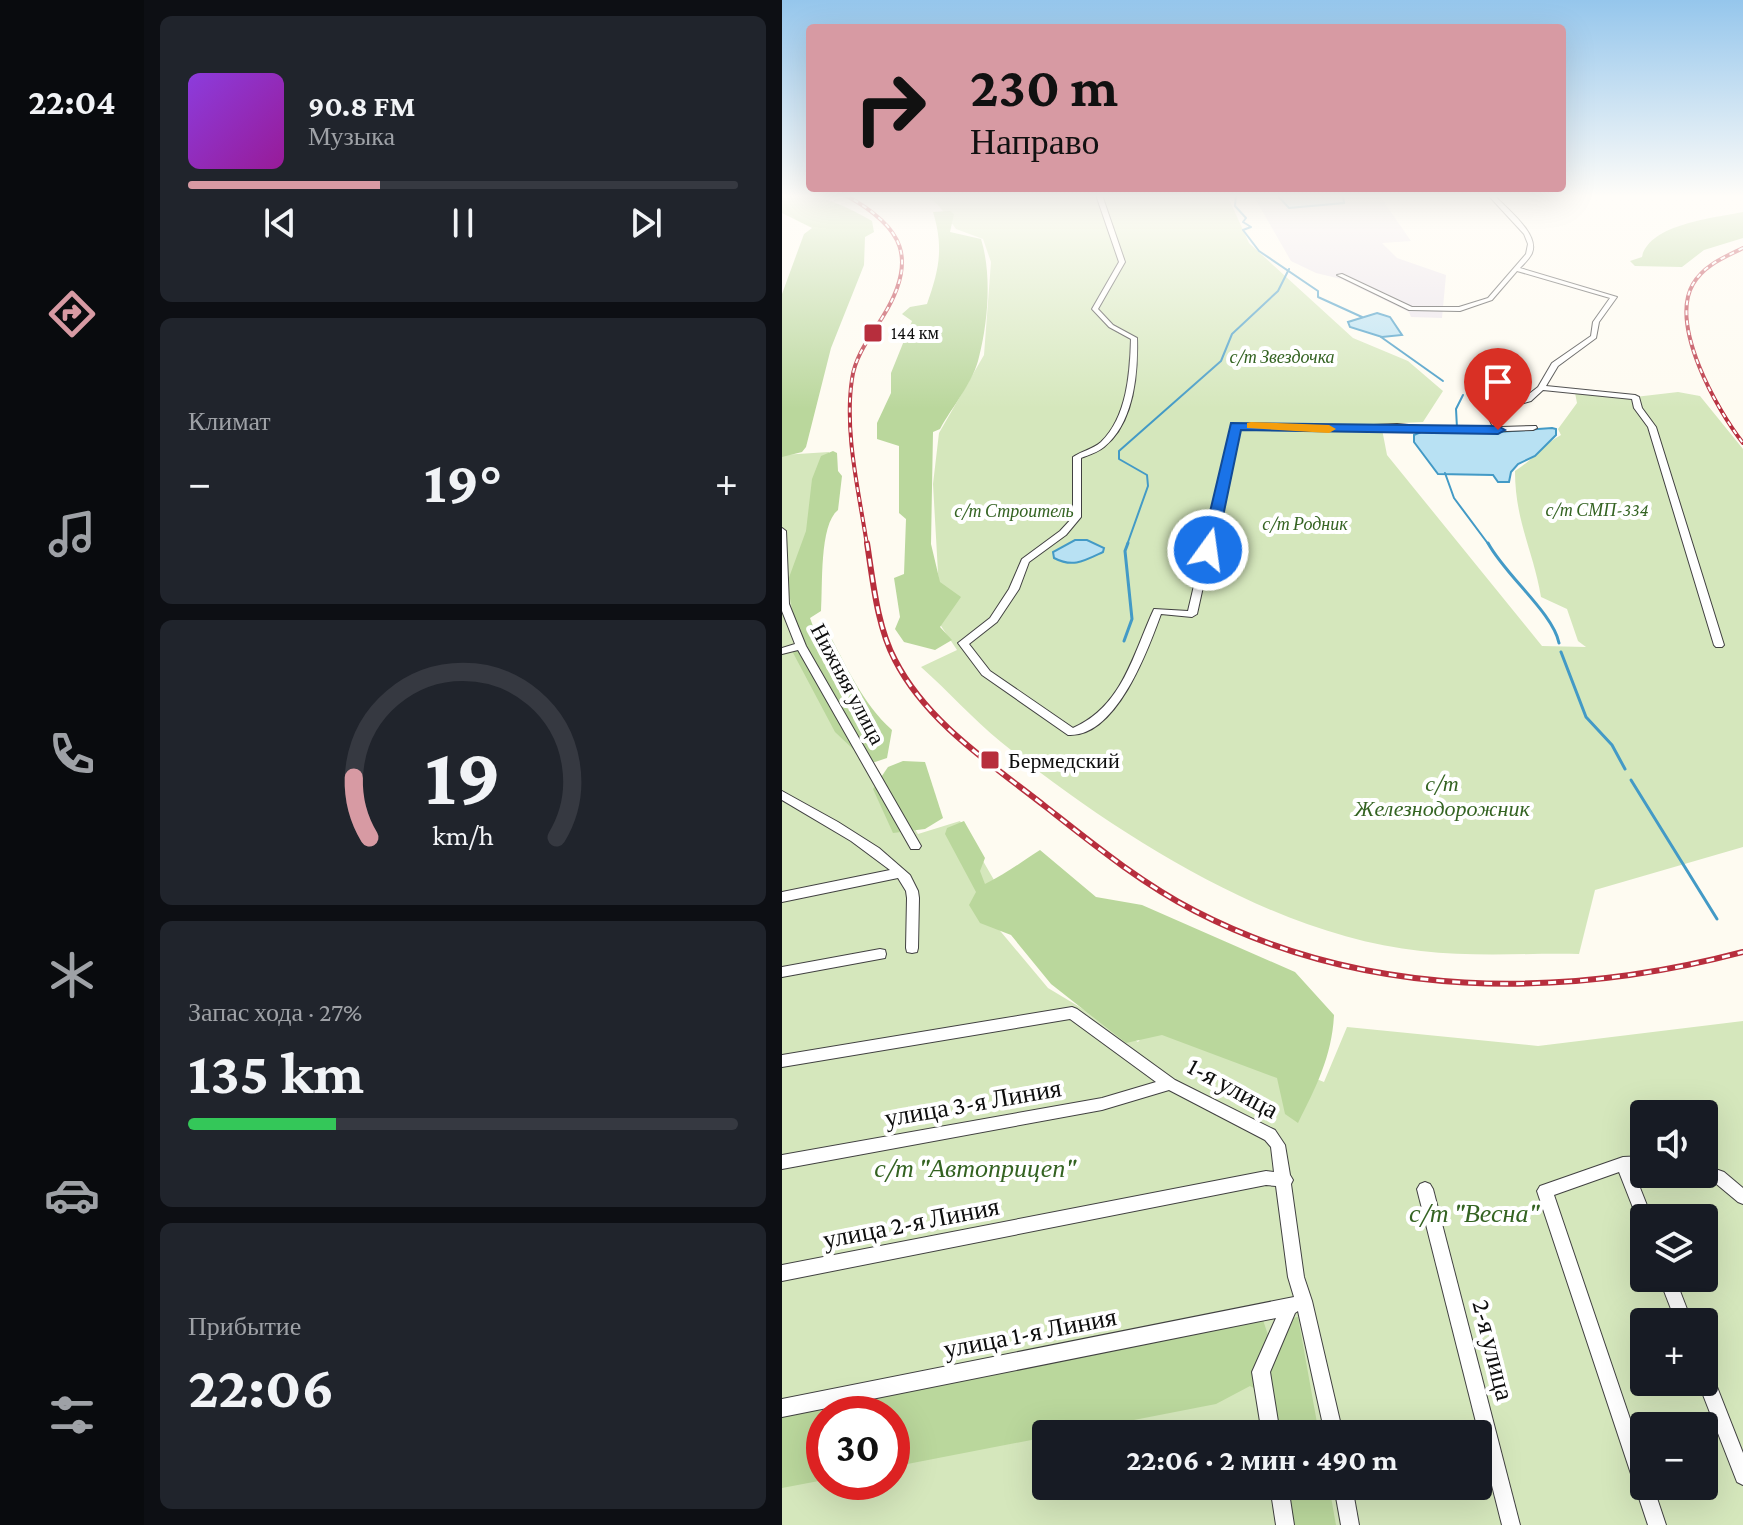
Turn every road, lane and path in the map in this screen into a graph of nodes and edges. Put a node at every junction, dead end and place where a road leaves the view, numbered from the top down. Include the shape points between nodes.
1 (1120, 266) edge
2 (1518, 266) edge
3 (1516, 269) junction
4 (1340, 275) dead end
5 (1541, 388) junction
6 (1533, 428) dead end
7 (1498, 430) junction
8 (782, 531) edge
9 (783, 564) edge
10 (783, 604) edge
11 (1719, 645) dead end
12 (801, 646) junction
13 (782, 651) edge
14 (782, 795) edge
15 (915, 846) dead end
16 (900, 873) junction
17 (782, 897) edge
18 (912, 948) dead end
19 (880, 954) dead end
20 (782, 972) edge
21 (782, 1061) edge
22 (1170, 1084) junction
23 (782, 1162) edge
24 (1623, 1164) junction
25 (1630, 1164) edge
26 (1718, 1177) edge
27 (1285, 1180) junction
28 (1425, 1189) dead end
29 (1743, 1197) edge
30 (1639, 1204) edge
31 (782, 1273) edge
32 (1296, 1304) junction
33 (1712, 1396) edge
34 (782, 1408) edge
35 (1269, 1420) edge
36 (1330, 1420) edge
37 (1743, 1476) edge
38 (1281, 1500) edge
39 (1346, 1500) edge
40 (1285, 1525) edge
41 (1350, 1525) edge
42 (1511, 1525) edge
43 (1657, 1525) edge

1 - 7 street via 1095,309 1111,326 1134,338 1135,365 1119,420 1105,443 1077,457 1077,517 1025,561 994,620 963,643 986,673 1072,733 1090,728 1107,714 1157,611 1192,614 1235,426
2 - 3 street
3 - 4 street via 1490,299 1449,311 1404,307
3 - 5 street via 1614,297 1596,322 1594,337 1555,365
5 - 7 street via 1491,414
5 - 11 street via 1635,397 1652,427
6 - 7 street
8 - 9 street, Нижняя улица
9 - 10 street, Нижняя улица
10 - 12 street, Нижняя улица
12 - 13 street
12 - 15 street, Нижняя улица
14 - 16 street via 882,855
16 - 17 street
16 - 18 street via 912,889
19 - 20 street
21 - 22 street, 1-я улица via 1072,1013
22 - 23 street, улица 3-я Линия via 1102,1104
22 - 27 street, 1-я улица via 1270,1135 1278,1145
24 - 25 street
24 - 30 street
24 - 43 street via 1545,1191
26 - 29 street
27 - 31 street, улица 2-я Линия via 1266,1178 1146,1200
27 - 32 street, 1-я улица
28 - 42 street, 2-я улица
32 - 34 street, улица 1-я Линия
32 - 35 street via 1261,1372
32 - 36 street, 1-я улица
33 - 37 street
38 - 40 street
39 - 41 street

